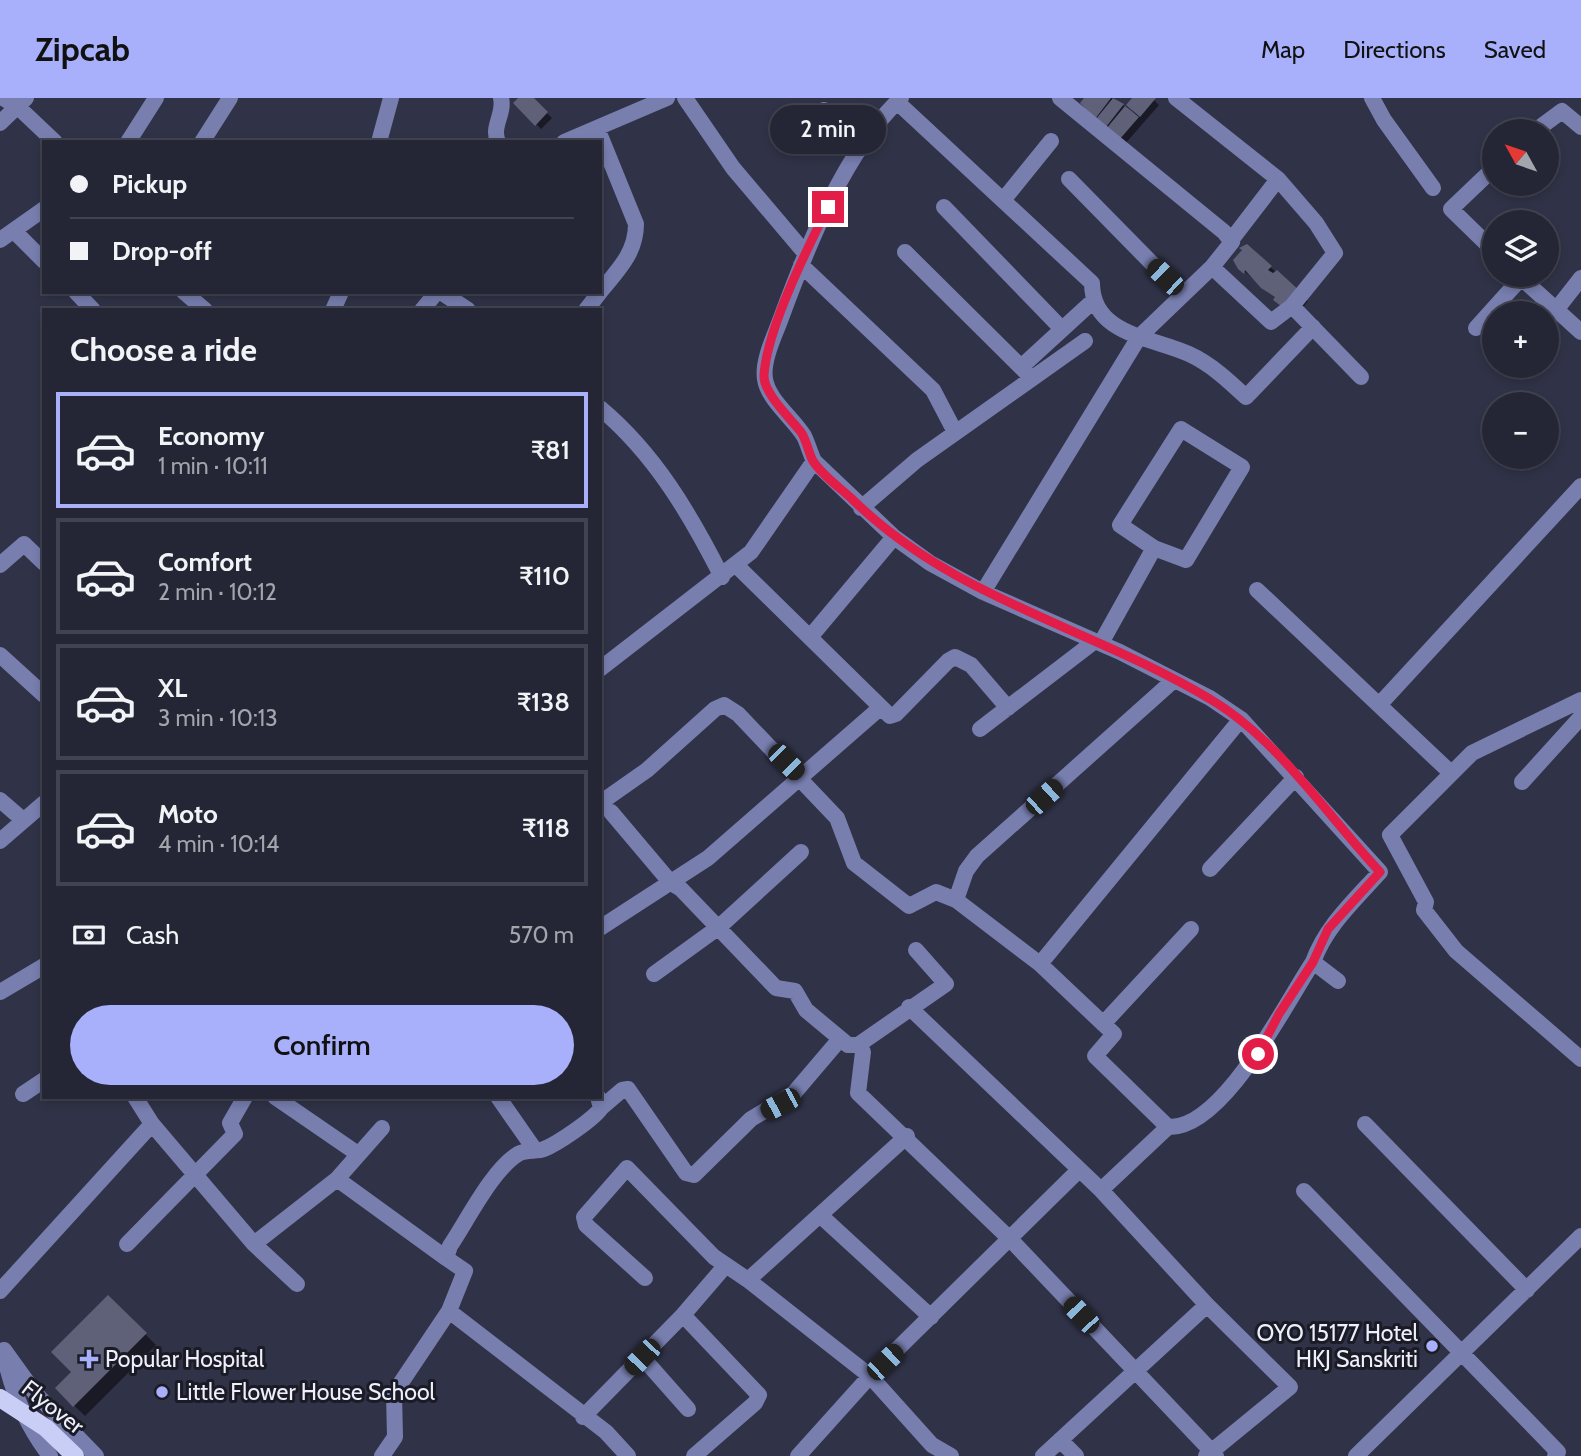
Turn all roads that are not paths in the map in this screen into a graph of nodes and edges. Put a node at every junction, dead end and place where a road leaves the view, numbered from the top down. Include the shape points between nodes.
1 (3, 98) edge
2 (156, 98) edge
3 (230, 98) edge
4 (391, 98) edge
5 (501, 98) edge
6 (667, 98) edge
7 (685, 98) edge
8 (1060, 98) edge
9 (1176, 98) edge
10 (1373, 98) edge
11 (899, 100) edge
12 (22, 102) edge
13 (824, 110) dead end
14 (1551, 119) edge
15 (0, 122) edge
16 (1581, 127) edge
17 (597, 128) junction
18 (53, 140) edge
19 (129, 140) edge
20 (203, 140) edge
21 (380, 140) edge
22 (498, 140) edge
23 (569, 140) edge
24 (602, 140) edge
25 (602, 140) edge
26 (1051, 141) dead end
27 (864, 145) junction
28 (1069, 179) dead end
29 (1278, 179) junction
30 (1482, 180) edge
31 (1433, 188) dead end
32 (1004, 199) junction
33 (944, 207) dead end
34 (42, 211) edge
35 (15, 232) junction
36 (1231, 239) junction
37 (1482, 239) edge
38 (0, 240) edge
39 (905, 252) dead end
40 (42, 259) edge
41 (803, 259) junction
42 (1212, 267) junction
43 (1581, 278) edge
44 (1511, 287) edge
45 (1532, 287) edge
46 (602, 290) edge
47 (78, 294) edge
48 (186, 294) edge
49 (435, 294) edge
50 (444, 294) edge
51 (598, 294) edge
52 (1183, 295) junction
53 (1546, 301) edge
54 (1092, 302) junction
55 (1292, 306) junction
56 (1559, 306) edge
57 (91, 308) edge
58 (203, 308) edge
59 (424, 308) edge
60 (465, 308) edge
61 (588, 308) edge
62 (1559, 313) edge
63 (1313, 327) junction
64 (1476, 328) dead end
65 (1062, 329) junction
66 (1581, 332) edge
67 (1139, 337) junction
68 (1085, 341) dead end
69 (1026, 373) junction
70 (1361, 377) dead end
71 (602, 410) edge
72 (955, 432) junction
73 (814, 461) junction
74 (1581, 486) edge
75 (861, 508) junction
76 (894, 537) junction
77 (1154, 548) junction
78 (42, 561) edge
79 (0, 565) edge
80 (736, 565) junction
81 (722, 577) junction
82 (1257, 590) dead end
83 (983, 592) junction
84 (811, 636) junction
85 (1098, 642) junction
86 (0, 655) edge
87 (602, 667) edge
88 (1174, 680) junction
89 (42, 693) edge
90 (1581, 700) edge
91 (1378, 705) junction
92 (880, 708) junction
93 (1008, 708) junction
94 (1581, 717) edge
95 (1241, 719) junction
96 (980, 729) dead end
97 (1451, 773) junction
98 (1296, 777) junction
99 (802, 778) junction
100 (1522, 782) dead end
101 (0, 800) edge
102 (42, 804) edge
103 (606, 807) edge
104 (22, 819) junction
105 (0, 841) edge
106 (802, 852) dead end
107 (1210, 869) dead end
108 (671, 883) junction
109 (956, 900) junction
110 (602, 927) edge
111 (719, 927) junction
112 (1191, 929) dead end
113 (916, 950) dead end
114 (1313, 962) junction
115 (1040, 964) junction
116 (42, 966) edge
117 (654, 974) dead end
118 (1338, 981) dead end
119 (0, 992) edge
120 (909, 1007) junction
121 (1103, 1024) junction
122 (840, 1039) junction
123 (863, 1052) dead end
124 (1581, 1059) edge
125 (42, 1081) edge
126 (23, 1094) dead end
127 (136, 1099) edge
128 (244, 1099) edge
129 (278, 1099) edge
130 (499, 1099) edge
131 (600, 1102) edge
132 (152, 1124) junction
133 (1365, 1124) dead end
134 (1168, 1127) junction
135 (382, 1128) dead end
136 (907, 1136) junction
137 (535, 1150) junction
138 (358, 1154) junction
139 (1079, 1170) junction
140 (196, 1173) junction
141 (337, 1179) junction
142 (1101, 1190) junction
143 (1304, 1191) dead end
144 (821, 1216) junction
145 (1581, 1236) edge
146 (1011, 1240) junction
147 (127, 1244) dead end
148 (254, 1244) junction
149 (446, 1258) junction
150 (726, 1265) junction
151 (645, 1278) dead end
152 (748, 1280) junction
153 (298, 1284) dead end
154 (1527, 1290) junction
155 (0, 1291) edge
156 (1206, 1305) junction
157 (449, 1311) junction
158 (683, 1315) junction
159 (931, 1317) junction
160 (2, 1346) edge
161 (1461, 1351) junction
162 (642, 1357) junction
163 (1133, 1372) junction
164 (870, 1376) junction
165 (0, 1398) edge
166 (688, 1409) dead end
167 (583, 1417) junction
168 (1060, 1440) junction
169 (928, 1450) edge
170 (390, 1452) edge
171 (1211, 1454) edge
172 (1558, 1455) edge
173 (50, 1456) edge
174 (75, 1456) edge
175 (96, 1456) edge
176 (628, 1456) edge
177 (694, 1456) edge
178 (798, 1456) edge
179 (951, 1456) edge
180 (1043, 1456) edge
181 (1076, 1456) edge
182 (1356, 1456) edge

1 - 12 street
2 - 19 street
3 - 20 street
4 - 21 street
5 - 22 street
6 - 17 street
7 - 41 street
8 - 36 street
9 - 29 street
10 - 31 street
11 - 27 street
11 - 32 street
12 - 15 street
12 - 18 street
13 - 27 street
14 - 16 street via 1562,111
17 - 23 street
17 - 24 street
25 - 46 street via 636,224 631,254
26 - 32 street
27 - 41 street
28 - 52 street
29 - 36 street
29 - 55 street via 1335,253
30 - 37 street via 1451,209
32 - 54 street via 1092,283
33 - 65 street
34 - 35 street
35 - 38 street
35 - 40 street
36 - 42 street via 1232,246
39 - 69 street
41 - 72 street via 933,390
41 - 73 street via 769,349 764,377 767,388 804,437
42 - 52 street
42 - 55 street via 1271,322
43 - 56 street
44 - 64 street
45 - 53 street
47 - 57 street
48 - 58 street
49 - 59 street
50 - 60 street
51 - 61 street
52 - 67 street
54 - 65 street
54 - 67 street via 1098,313
55 - 63 street
62 - 66 street
63 - 67 street via 1246,397 1190,354
63 - 70 street
65 - 69 street
67 - 83 street
68 - 69 street
69 - 72 street
71 - 81 street via 629,432 688,510
72 - 75 street
73 - 75 street
73 - 80 street via 751,552
74 - 91 street
75 - 76 street
76 - 83 street
76 - 84 street
77 - 77 street via 1120,525 1181,429 1242,467 1186,560
77 - 85 street
78 - 79 street via 24,544
80 - 81 street
80 - 84 street
81 - 87 street
82 - 91 street
83 - 85 street
84 - 92 street
85 - 88 street
85 - 93 street
86 - 89 street
88 - 95 street
88 - 109 street via 976,856
90 - 97 street via 1485,745
91 - 97 street
92 - 93 street via 896,715 955,657 971,665
92 - 99 street
93 - 96 street
94 - 100 street
95 - 98 street
95 - 115 street
97 - 124 street via 1390,835 1426,901 1424,911 1456,951
98 - 107 street
98 - 114 street via 1380,872 1328,929
99 - 103 street via 724,705
99 - 108 street via 708,858
99 - 109 street via 837,818 854,863 909,906 936,892
101 - 104 street
102 - 104 street
103 - 108 street
104 - 105 street
106 - 111 street
108 - 110 street
108 - 111 street
109 - 115 street
111 - 117 street
111 - 122 street via 776,988 795,991 806,1010
112 - 121 street
113 - 120 street via 946,985
114 - 118 street
114 - 134 street via 1258,1054 1218,1102 1193,1124
115 - 121 street
116 - 119 street
120 - 122 street via 858,1045
120 - 139 street
121 - 134 street via 1114,1034 1096,1056
122 - 131 street via 794,1093 744,1125 694,1175 686,1173 628,1089
123 - 136 street via 858,1093
125 - 126 street
127 - 132 street
128 - 140 street via 230,1123 235,1134
129 - 138 street
130 - 137 street
131 - 137 street via 592,1117 544,1149
132 - 140 street
132 - 155 street
133 - 154 street
134 - 142 street
135 - 138 street
136 - 144 street
136 - 146 street
137 - 149 street via 518,1154 499,1174
138 - 141 street
139 - 142 street
139 - 146 street
140 - 147 street
140 - 148 street
141 - 148 street
141 - 149 street
142 - 156 street
143 - 161 street
144 - 152 street
144 - 159 street
145 - 154 street
146 - 159 street
146 - 163 street
148 - 153 street
149 - 157 street via 465,1272
150 - 151 street via 626,1168 584,1217 586,1225
150 - 152 street
150 - 158 street
152 - 164 street
154 - 161 street
156 - 163 street
156 - 171 street via 1290,1387
157 - 167 street
157 - 170 street via 394,1393 396,1431
158 - 162 street
158 - 177 street via 760,1395
159 - 164 street
160 - 173 street via 12,1390 33,1434
160 - 175 street via 35,1393
161 - 172 street
161 - 182 street
162 - 166 street
162 - 167 street
163 - 168 street
163 - 171 street
164 - 169 street
164 - 178 street
165 - 174 main road, Flyover, bridge via 46,1428
167 - 176 street via 606,1432
168 - 180 street
168 - 181 street
169 - 179 street

